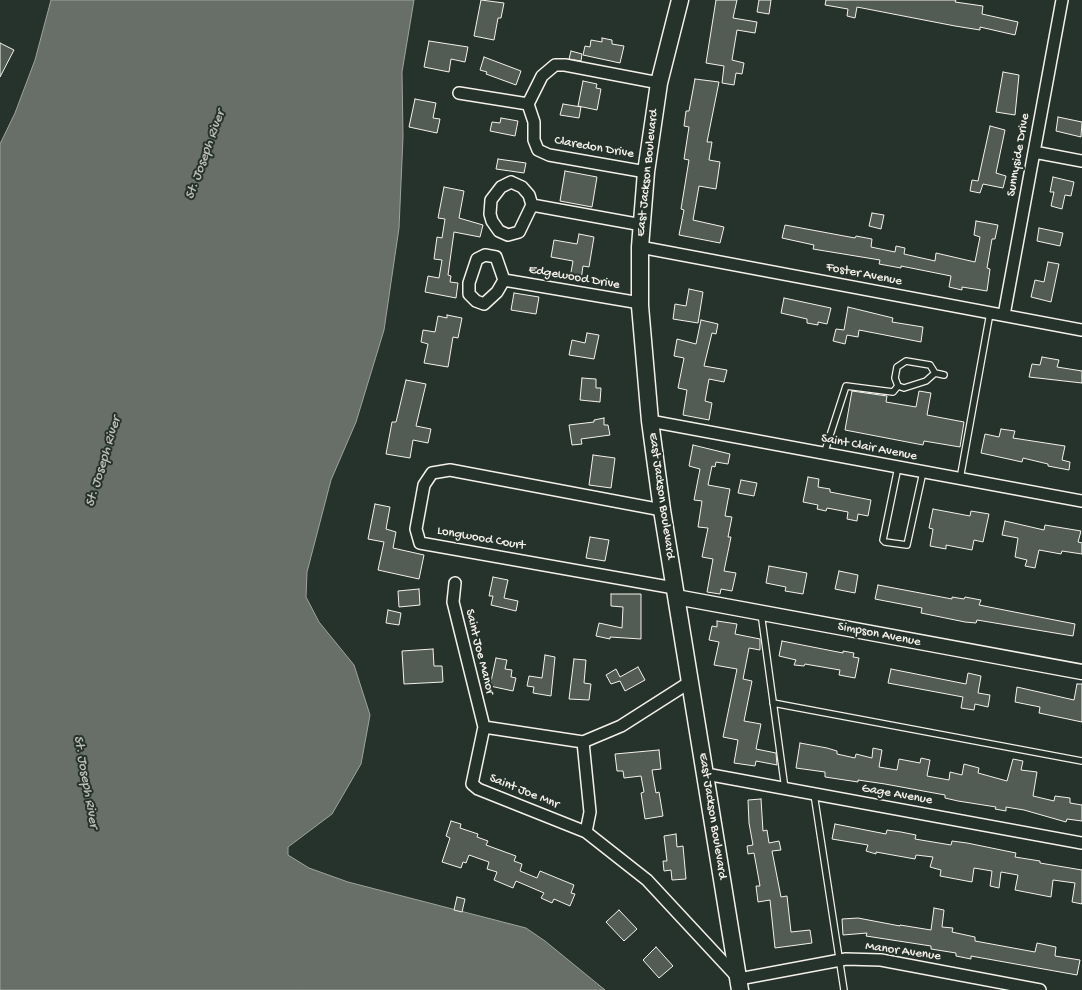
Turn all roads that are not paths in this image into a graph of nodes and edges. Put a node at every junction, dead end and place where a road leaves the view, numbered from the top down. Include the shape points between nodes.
1 (680, 0) edge
2 (1062, 0) edge
3 (659, 83) junction
4 (459, 93) dead end
5 (528, 104) junction
6 (1034, 152) junction
7 (1082, 161) edge
8 (646, 172) junction
9 (532, 205) junction
10 (642, 225) junction
11 (640, 247) junction
12 (504, 280) dead end
13 (640, 303) junction
14 (990, 313) junction
15 (1004, 315) junction
16 (1082, 330) edge
17 (934, 373) junction
18 (944, 375) dead end
19 (898, 386) junction
20 (650, 421) junction
21 (824, 454) junction
22 (898, 467) junction
23 (923, 472) junction
24 (960, 479) junction
25 (1082, 501) edge
26 (662, 510) junction
27 (455, 583) dead end
28 (675, 592) junction
29 (761, 613) junction
30 (1082, 672) edge
31 (690, 682) junction
32 (773, 704) junction
33 (484, 727) junction
34 (583, 742) junction
35 (1082, 760) edge
36 (706, 774) junction
37 (785, 789) junction
38 (814, 794) junction
39 (586, 832) junction
40 (1082, 843) edge
41 (839, 960) junction
42 (739, 984) edge
43 (844, 990) edge
44 (1040, 990) edge

1 - 3 main road, East Jackson Boulevard
2 - 6 street, Sunnyside Drive
3 - 5 street via 556,65 542,76
3 - 8 main road, East Jackson Boulevard
4 - 5 street
5 - 8 street, Claredon Drive via 534,122 534,140 538,150 549,155
6 - 7 street
6 - 15 street, Sunnyside Drive
8 - 10 main road, East Jackson Boulevard
9 - 9 street via 529,195 522,187 511,182 501,187 491,200 492,221 499,231 508,235 519,232
9 - 10 street
10 - 11 main road, East Jackson Boulevard
11 - 13 main road, East Jackson Boulevard
11 - 14 street, Foster Avenue
12 - 13 street, Edgewood Drive
13 - 20 main road, East Jackson Boulevard
14 - 15 street, Foster Avenue
14 - 24 lane
15 - 16 street, Foster Avenue
17 - 18 lane
17 - 19 lane via 926,382 904,388
17 - 19 lane via 930,365 906,361 897,367 895,378
19 - 21 lane via 893,392 846,386
20 - 21 street, Saint Clair Avenue
20 - 26 main road, East Jackson Boulevard
21 - 22 street, Saint Clair Avenue
22 - 23 street, Saint Clair Avenue
22 - 23 lane via 883,540 885,542 907,545
23 - 24 street, Saint Clair Avenue
24 - 25 street, Saint Clair Avenue
26 - 28 main road, East Jackson Boulevard
26 - 28 street, Longwood Court via 450,470 432,473 424,485 416,529 420,543
27 - 33 street, Saint Joe Manor via 453,602
28 - 29 street, Simpson Avenue
28 - 31 main road, East Jackson Boulevard
29 - 30 street, Simpson Avenue
29 - 32 lane
31 - 34 street via 620,726
31 - 36 main road, East Jackson Boulevard
32 - 35 lane
32 - 37 lane
33 - 34 street
33 - 39 street, Saint Joe Mnr via 472,784 478,789
34 - 39 street via 590,812
36 - 37 street, Gage Avenue
36 - 42 main road, East Jackson Boulevard
37 - 38 street, Gage Avenue
38 - 40 street, Gage Avenue
38 - 41 lane
39 - 42 street, Saint Joe Mnr via 647,880
41 - 42 street, Manor Avenue
41 - 43 lane
41 - 44 street, Manor Avenue via 881,960

